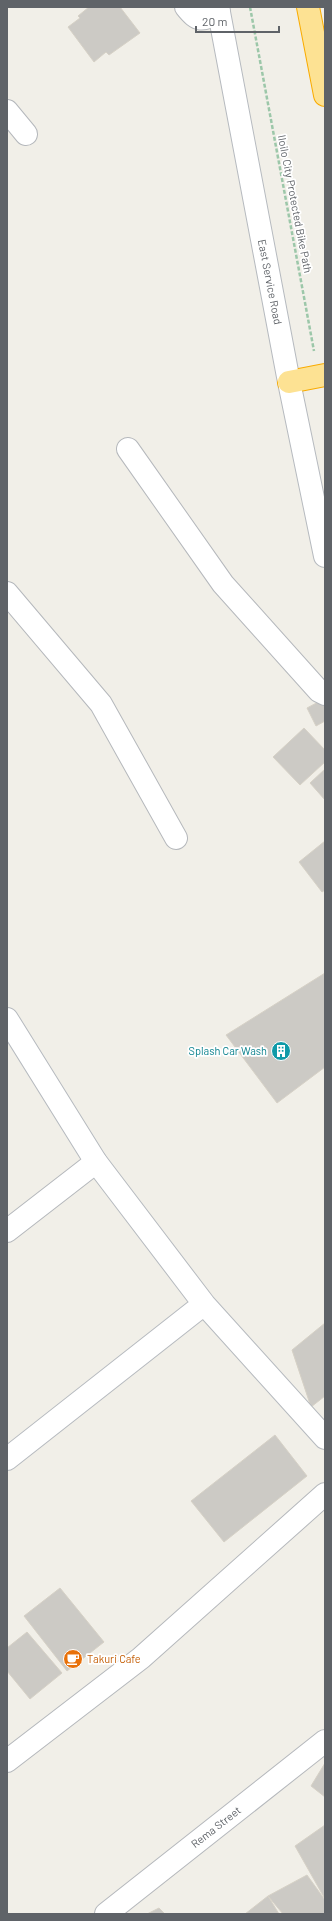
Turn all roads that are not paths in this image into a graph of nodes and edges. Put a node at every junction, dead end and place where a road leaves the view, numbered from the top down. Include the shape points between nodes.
1 (186, 7) edge
2 (308, 7) edge
3 (218, 9) edge
4 (325, 96) edge
5 (7, 111) edge
6 (26, 134) dead end
7 (322, 376) edge
8 (289, 382) junction
9 (128, 449) dead end
10 (325, 556) edge
11 (7, 593) edge
12 (325, 694) edge
13 (176, 838) dead end
14 (7, 1019) edge
15 (96, 1162) junction
16 (7, 1231) edge
17 (204, 1304) junction
18 (325, 1438) edge
19 (7, 1460) edge
20 (325, 1494) edge
21 (325, 1740) edge
22 (7, 1760) edge
23 (106, 1914) edge

1 - 3 street via 194,17 200,19 209,17
2 - 4 highway
3 - 8 street, East Service Road
5 - 6 street
7 - 8 highway
8 - 10 street, East Service Road
9 - 12 street via 223,584 319,691
11 - 13 street via 101,704
14 - 15 street
15 - 16 street
15 - 17 street
17 - 18 street
17 - 19 street
20 - 22 street via 141,1658
21 - 23 street, Rema Street

